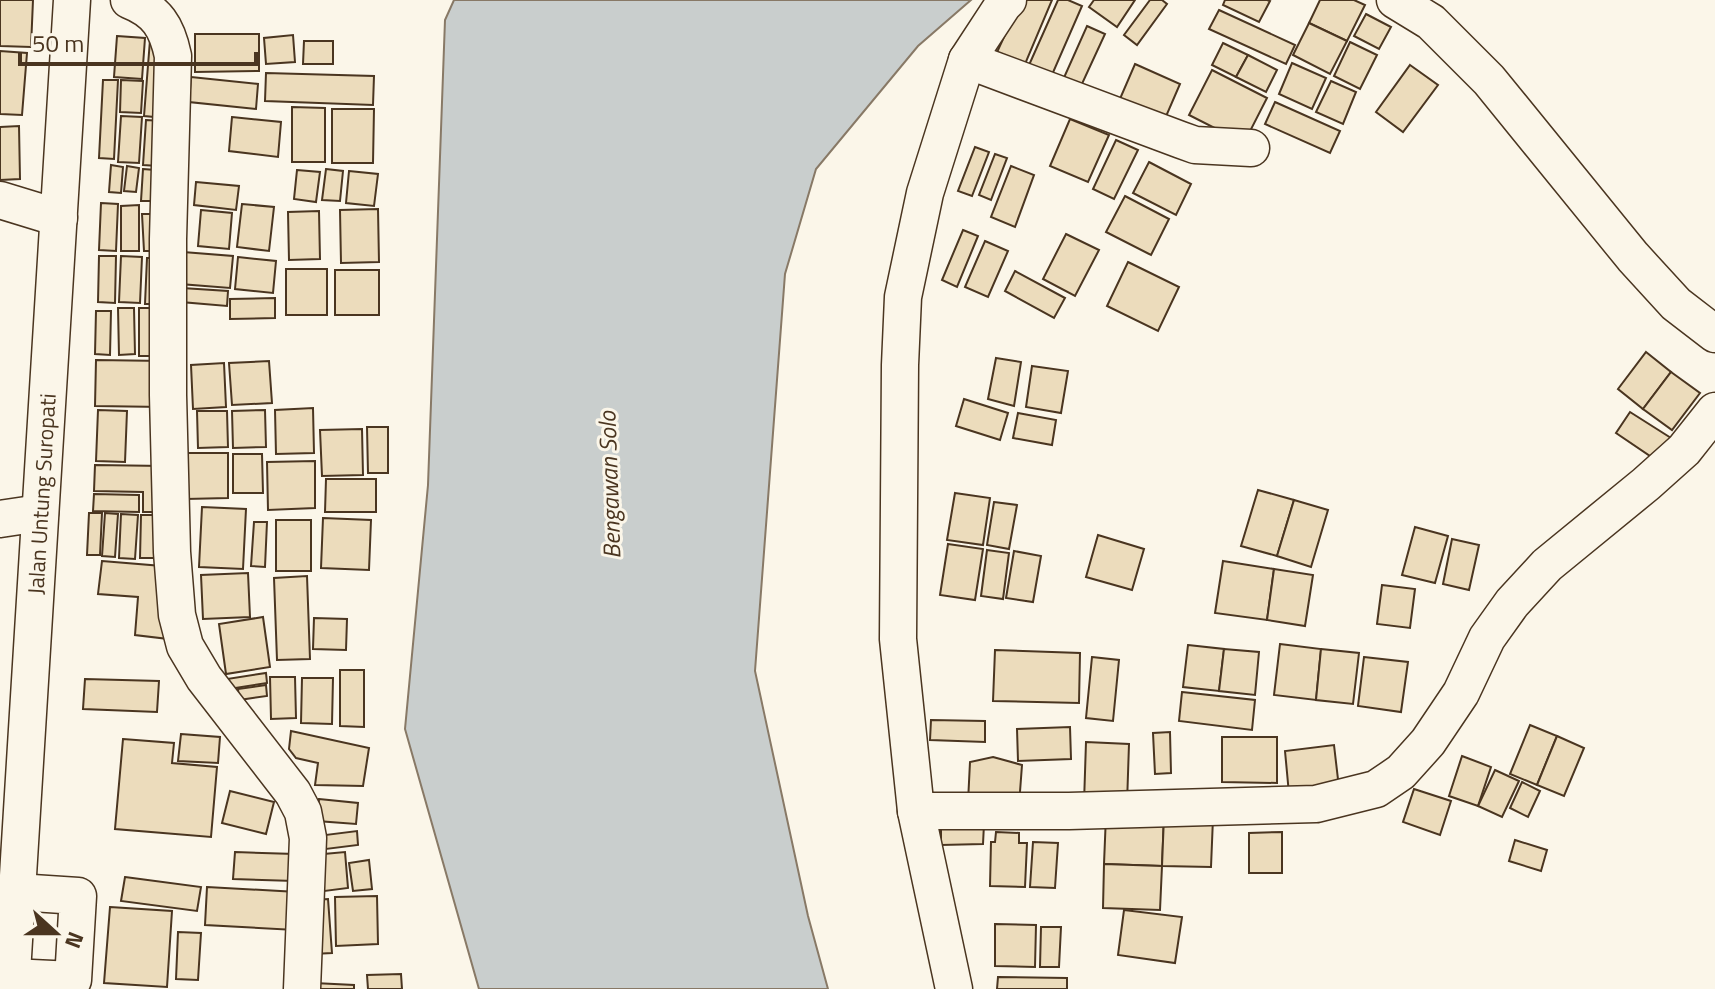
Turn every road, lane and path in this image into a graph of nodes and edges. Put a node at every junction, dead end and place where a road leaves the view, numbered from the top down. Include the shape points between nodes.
1 (72, 0) edge
2 (129, 0) edge
3 (1008, 0) edge
4 (1395, 0) edge
5 (967, 60) junction
6 (1251, 148) dead end
7 (0, 200) edge
8 (59, 218) junction
9 (1715, 334) edge
10 (1715, 411) edge
11 (40, 513) junction
12 (0, 519) edge
13 (916, 811) junction
14 (17, 892) junction
15 (11, 983) edge
16 (302, 989) edge
17 (954, 989) edge

1 - 8 street, Jalan Untung Suropati
2 - 16 street via 151,10 160,21 173,56 168,395 177,615 185,646 204,678 303,812 308,838
3 - 5 street
4 - 9 street via 1431,22 1489,80 1633,257 1676,304
5 - 6 street via 1195,145
5 - 13 street via 925,193 903,297 898,639
7 - 8 street
8 - 11 street, Jalan Untung Suropati
10 - 13 street via 1684,450 1529,584 1487,638 1461,693 1428,742 1401,772 1376,789 1316,804
11 - 12 street
11 - 14 street, Jalan Untung Suropati
13 - 17 street
14 - 15 street, Jalan Untung Suropati
14 - 15 street via 78,896 73,980

